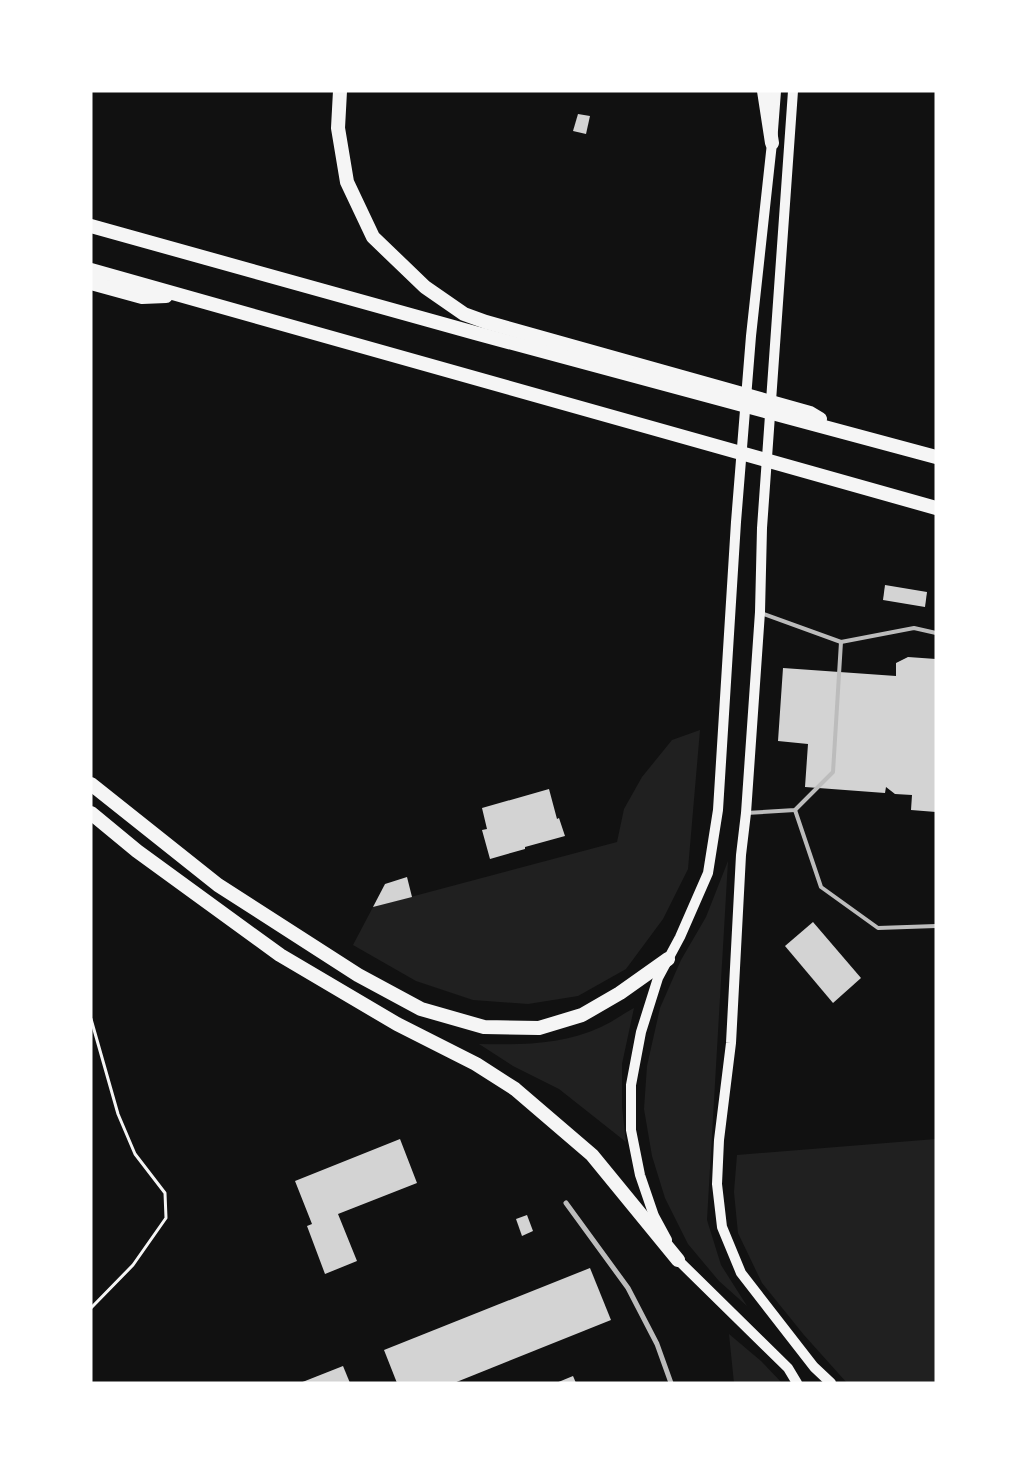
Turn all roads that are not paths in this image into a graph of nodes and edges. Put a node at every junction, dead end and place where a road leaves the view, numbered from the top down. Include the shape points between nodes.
1 (340, 91) edge
2 (764, 91) edge
3 (776, 91) edge
4 (794, 91) edge
5 (772, 143) junction
6 (91, 226) edge
7 (91, 270) edge
8 (91, 283) edge
9 (181, 296) junction
10 (845, 432) junction
11 (936, 457) edge
12 (936, 508) edge
13 (760, 612) junction
14 (936, 633) edge
15 (841, 642) junction
16 (91, 784) edge
17 (795, 810) junction
18 (91, 813) edge
19 (746, 813) junction
20 (936, 926) edge
21 (668, 959) junction
22 (566, 1203) dead end
23 (678, 1260) junction
24 (672, 1383) edge
25 (797, 1383) edge
26 (831, 1383) edge

1 - 10 highway via 338,128 347,182 373,238 424,288 464,314 486,322 810,413
2 - 5 highway
3 - 5 main road
4 - 13 main road via 762,528
5 - 21 main road via 736,522 718,810 708,872
6 - 10 highway via 484,336
7 - 9 highway
8 - 9 highway via 142,297
9 - 12 highway
10 - 11 highway
13 - 15 lane
13 - 19 main road
14 - 15 lane via 914,628
15 - 17 lane via 833,772
16 - 21 highway via 218,885 358,975 421,1009 484,1027 539,1028 582,1015
17 - 19 lane
17 - 20 lane via 821,888 878,928
18 - 23 highway via 137,851 280,955 516,1089 592,1155
19 - 26 main road via 731,1042 719,1140 717,1184 722,1226 740,1273 814,1367
21 - 23 main road via 658,978 641,1032 632,1085 631,1130 640,1175 654,1216
22 - 24 street via 628,1288 657,1344
23 - 25 main road via 788,1368

